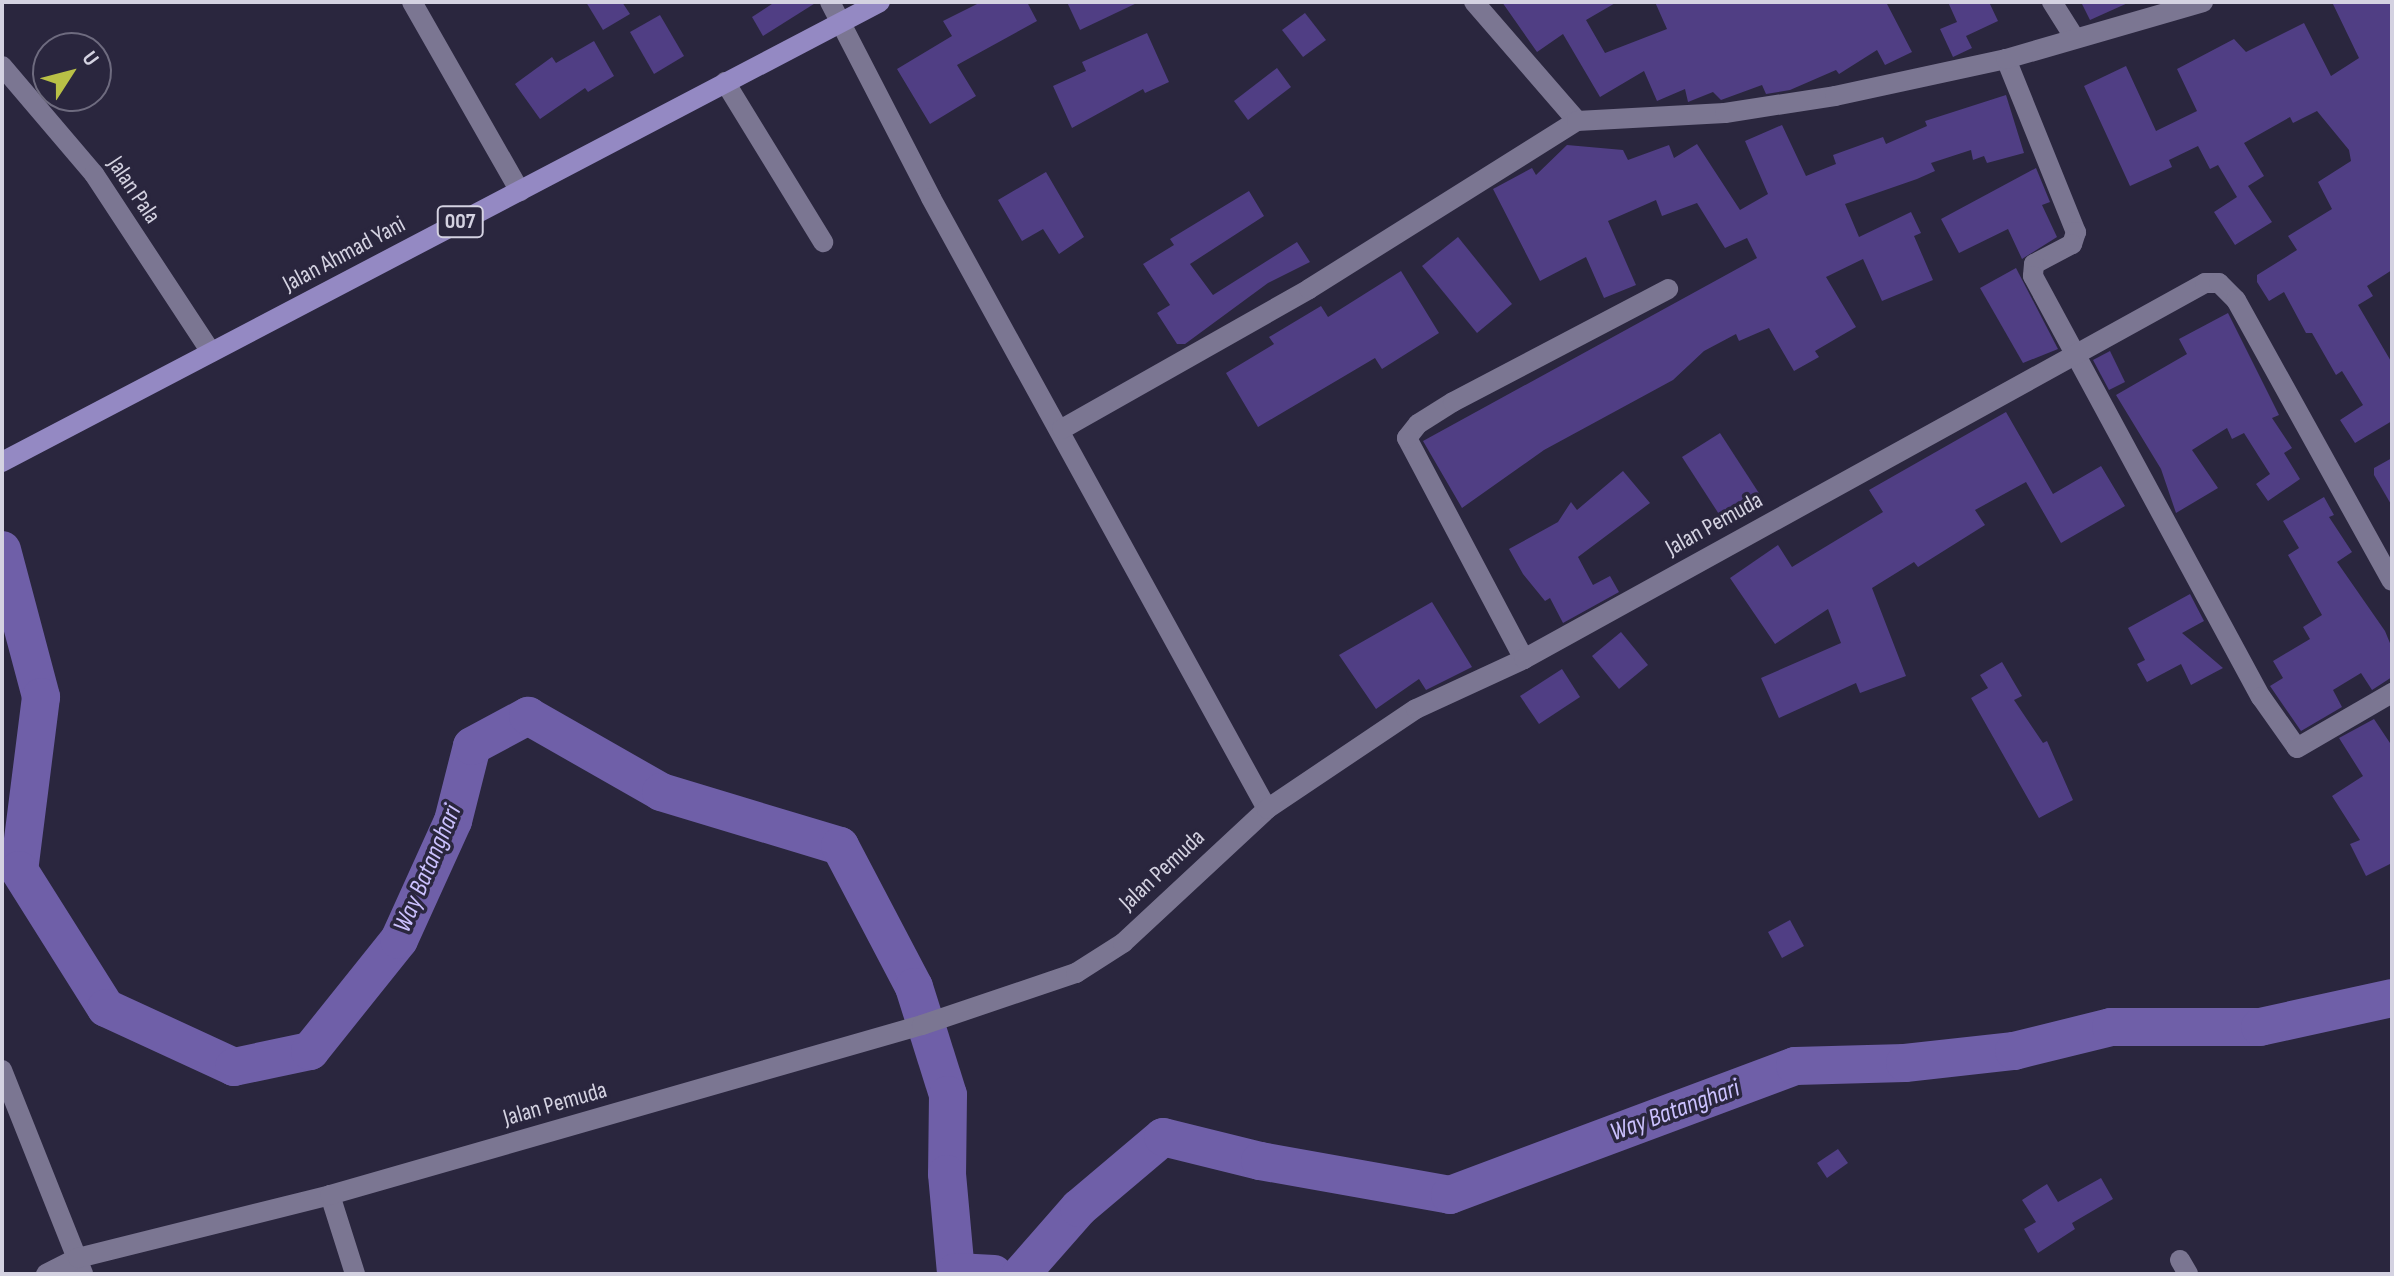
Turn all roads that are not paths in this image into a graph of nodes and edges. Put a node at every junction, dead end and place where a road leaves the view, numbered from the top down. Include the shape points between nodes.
1 (412, 2) edge
2 (830, 2) edge
3 (880, 2) edge
4 (1474, 2) edge
5 (2052, 2) edge
6 (2203, 2) edge
7 (840, 22) junction
8 (2074, 37) junction
9 (2006, 59) junction
10 (2, 66) edge
11 (725, 82) junction
12 (1577, 121) junction
13 (520, 191) junction
14 (823, 242) dead end
15 (1668, 289) dead end
16 (211, 352) junction
17 (2078, 352) junction
18 (1062, 429) junction
19 (2, 462) edge
20 (2392, 581) edge
21 (1524, 659) junction
22 (2392, 693) edge
23 (1267, 809) junction
24 (2, 1070) edge
25 (330, 1195) junction
26 (80, 1266) edge
27 (46, 1274) edge
28 (355, 1274) edge

1 - 13 street
2 - 7 street
3 - 7 main road, Jalan Ahmad Yani / 007
4 - 12 street
5 - 8 street
6 - 8 street
7 - 11 main road, Jalan Ahmad Yani / 007
7 - 18 street via 931,198
8 - 9 street
9 - 12 street via 1835,96 1741,110
9 - 17 street via 2076,232 2072,244 2034,264 2031,272
10 - 16 street, Jalan Pala via 94,174
11 - 13 main road, Jalan Ahmad Yani / 007
11 - 14 street
12 - 18 street via 1309,289
13 - 16 main road, Jalan Ahmad Yani / 007
15 - 21 street via 1453,402 1418,424 1407,438
16 - 19 main road, Jalan Ahmad Yani / 007
17 - 20 street, Jalan Pemuda via 2205,283 2219,283 2236,300 2291,392
17 - 21 street, Jalan Pemuda
17 - 22 street via 2151,496 2290,744 2298,747
18 - 23 street
21 - 23 street, Jalan Pemuda via 1416,709
23 - 25 street, Jalan Pemuda via 1123,943 1076,973 922,1025
24 - 26 street
25 - 26 street, Jalan Pemuda
25 - 28 street
26 - 27 street, Jalan Pemuda

